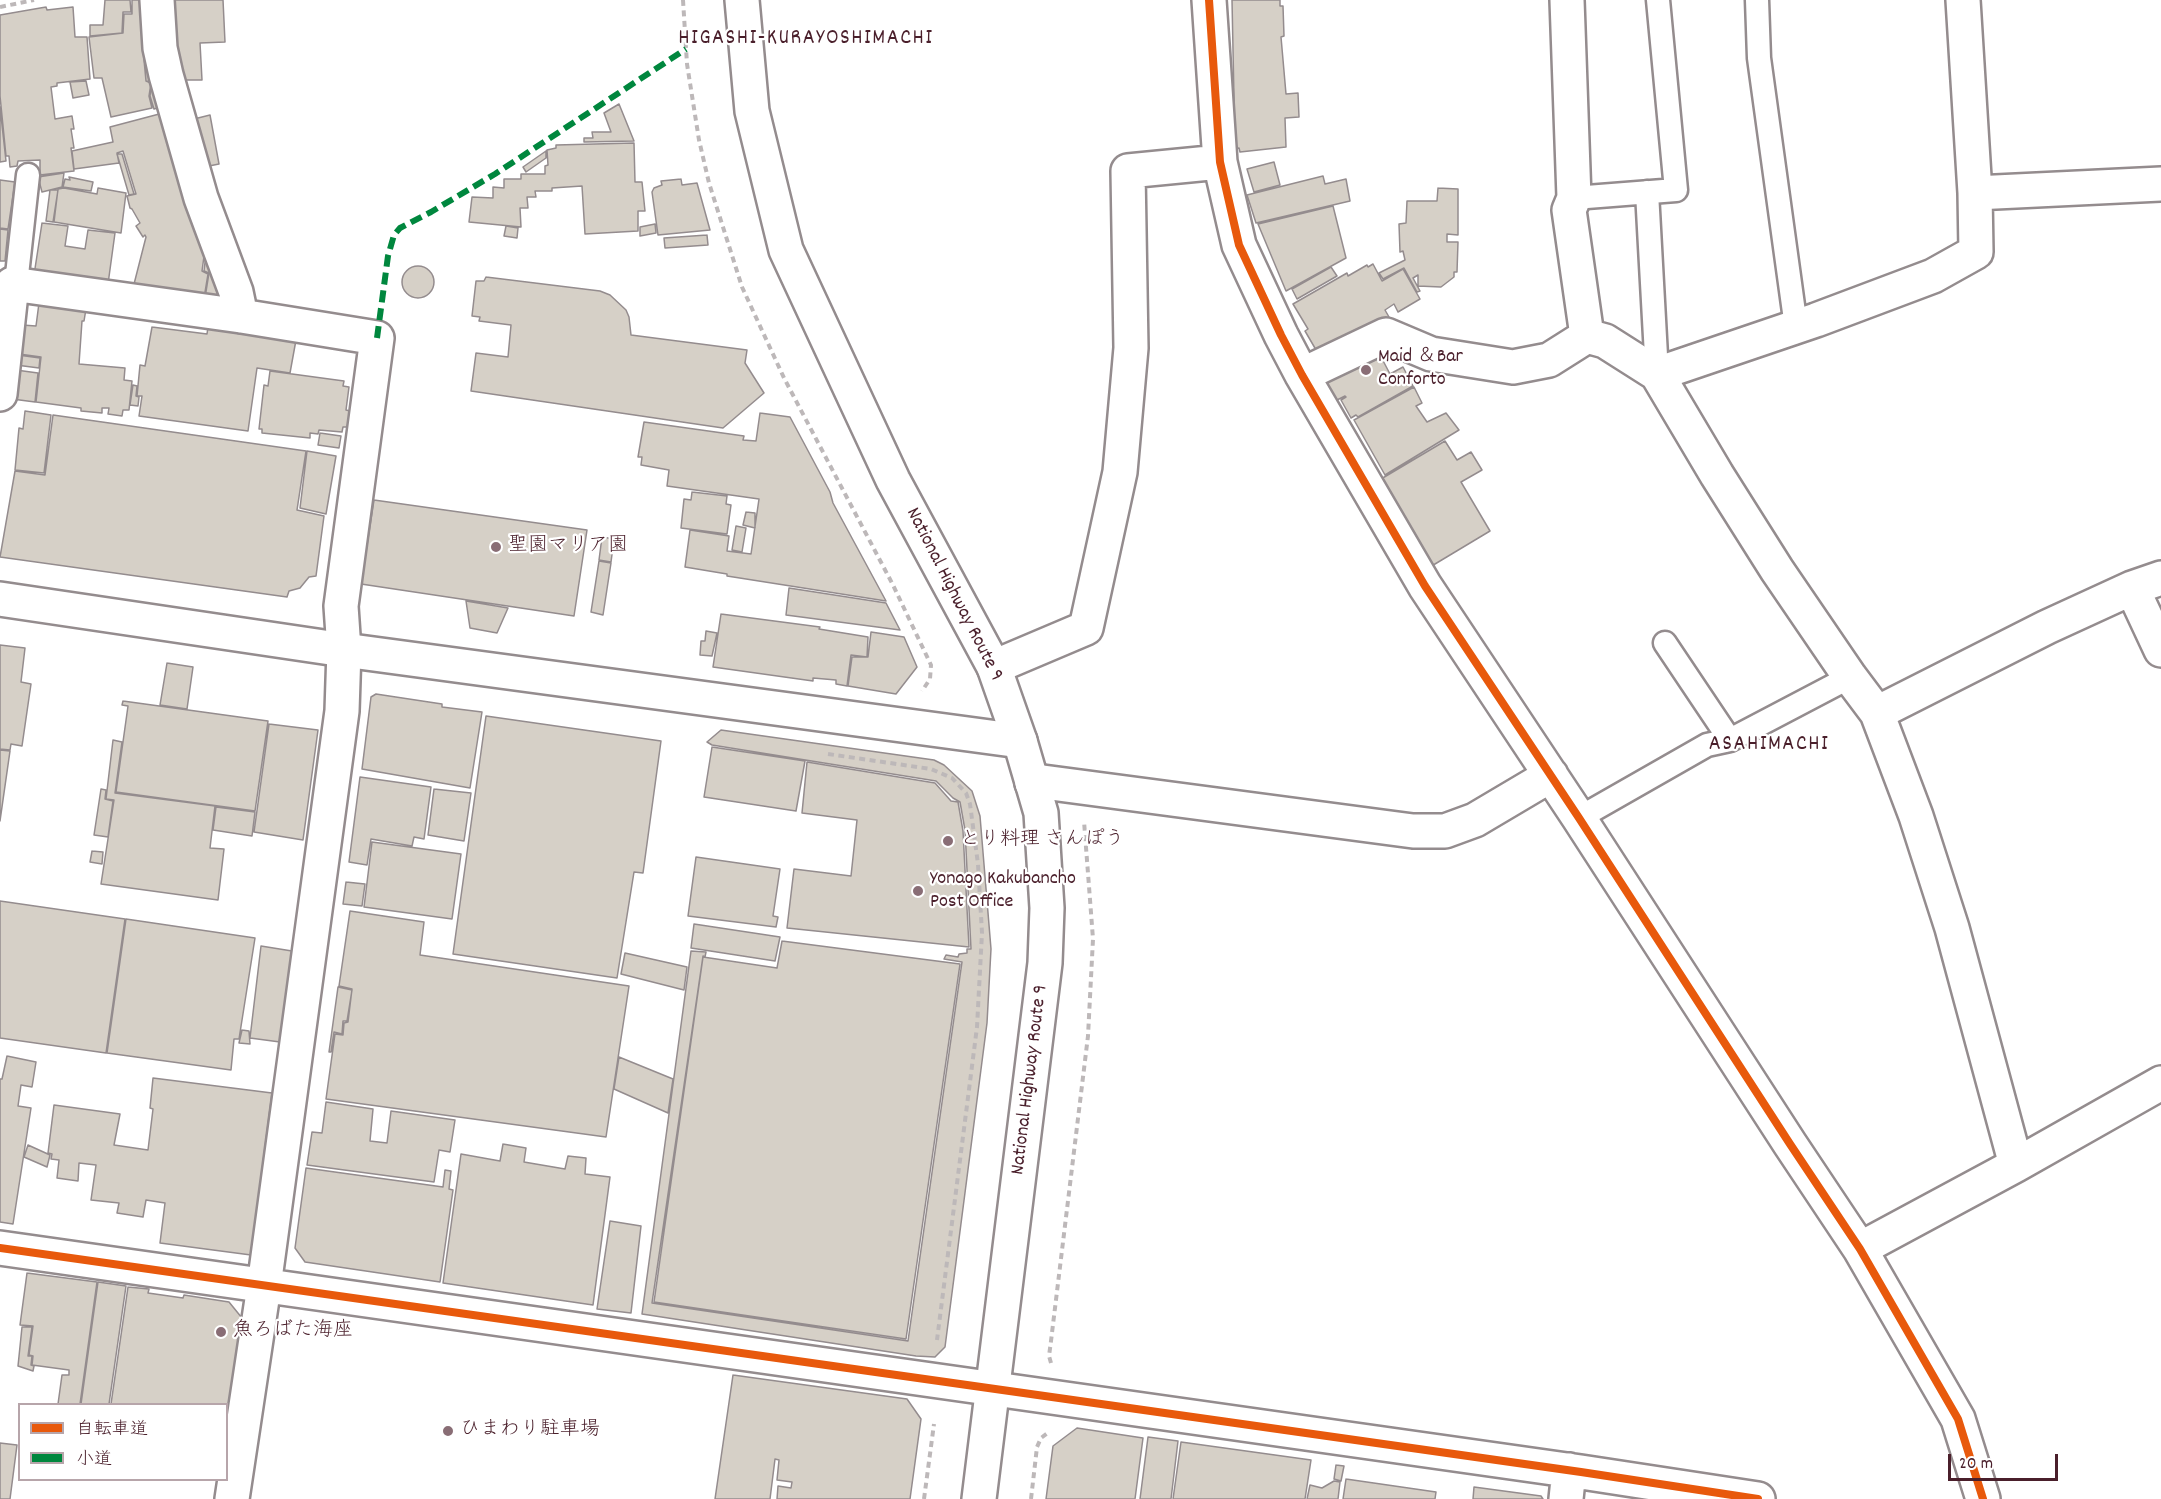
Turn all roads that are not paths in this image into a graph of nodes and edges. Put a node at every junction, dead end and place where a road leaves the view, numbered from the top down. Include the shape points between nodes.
1 (157, 0) edge
2 (742, 0) edge
3 (1209, 0) edge
4 (1567, 0) edge
5 (1658, 0) edge
6 (1757, 0) edge
7 (1963, 0) edge
8 (1220, 162) junction
9 (28, 174) dead end
10 (2161, 184) edge
11 (1647, 192) junction
12 (1976, 193) junction
13 (1574, 198) junction
14 (16, 285) junction
15 (240, 316) junction
16 (1796, 327) junction
17 (1587, 336) junction
18 (3, 345) edge
19 (1657, 374) junction
20 (1302, 375) junction
21 (0, 394) edge
22 (2147, 583) edge
23 (0, 599) edge
24 (1665, 643) dead end
25 (344, 650) junction
26 (2161, 650) edge
27 (994, 667) junction
28 (1850, 677) junction
29 (1877, 713) junction
30 (1730, 740) junction
31 (1020, 741) junction
32 (1551, 775) junction
33 (1032, 783) junction
34 (1580, 818) junction
35 (2161, 1083) edge
36 (2016, 1165) junction
37 (0, 1248) edge
38 (1860, 1249) junction
39 (264, 1286) junction
40 (993, 1390) junction
41 (1567, 1484) edge
42 (232, 1499) edge
43 (979, 1499) edge
44 (1758, 1499) edge
45 (1983, 1499) edge

1 - 15 main road via 166,75 201,198 236,292
2 - 27 main road, National Highway Route 9 via 752,111 786,250 893,480
3 - 8 main road
4 - 13 main road
5 - 11 lane via 1676,190
6 - 16 lane via 1759,58
7 - 12 main road
8 - 20 main road via 1239,245
8 - 27 main road via 1128,171 1131,348 1121,461 1086,628
9 - 14 lane
10 - 12 main road
11 - 13 lane
11 - 19 lane
12 - 16 main road via 1976,252 1933,276
13 - 17 main road via 1569,210
14 - 15 main road
14 - 18 main road via 12,284
15 - 25 main road via 377,338 341,606
16 - 19 main road
17 - 19 main road via 1605,341
17 - 20 main road via 1549,360 1513,367 1431,354 1386,335
18 - 21 main road
19 - 28 main road via 1717,475
20 - 32 main road via 1425,586
22 - 26 main road
22 - 29 main road via 2047,627
23 - 25 main road
24 - 30 lane
25 - 31 main road
25 - 39 main road via 342,711
27 - 31 main road, National Highway Route 9
28 - 29 main road
28 - 30 lane
29 - 36 main road via 1952,928
30 - 34 lane via 1707,745
31 - 33 main road, National Highway Route 9
32 - 33 main road via 1475,820 1445,831 1413,831
32 - 34 main road
33 - 40 main road, National Highway Route 9 via 1041,813 1047,908 1045,963
34 - 38 main road
35 - 36 main road
36 - 38 main road
37 - 39 main road
38 - 45 main road via 1958,1419
39 - 40 main road
39 - 42 main road
40 - 41 main road
40 - 43 main road, National Highway Route 9
41 - 44 main road

